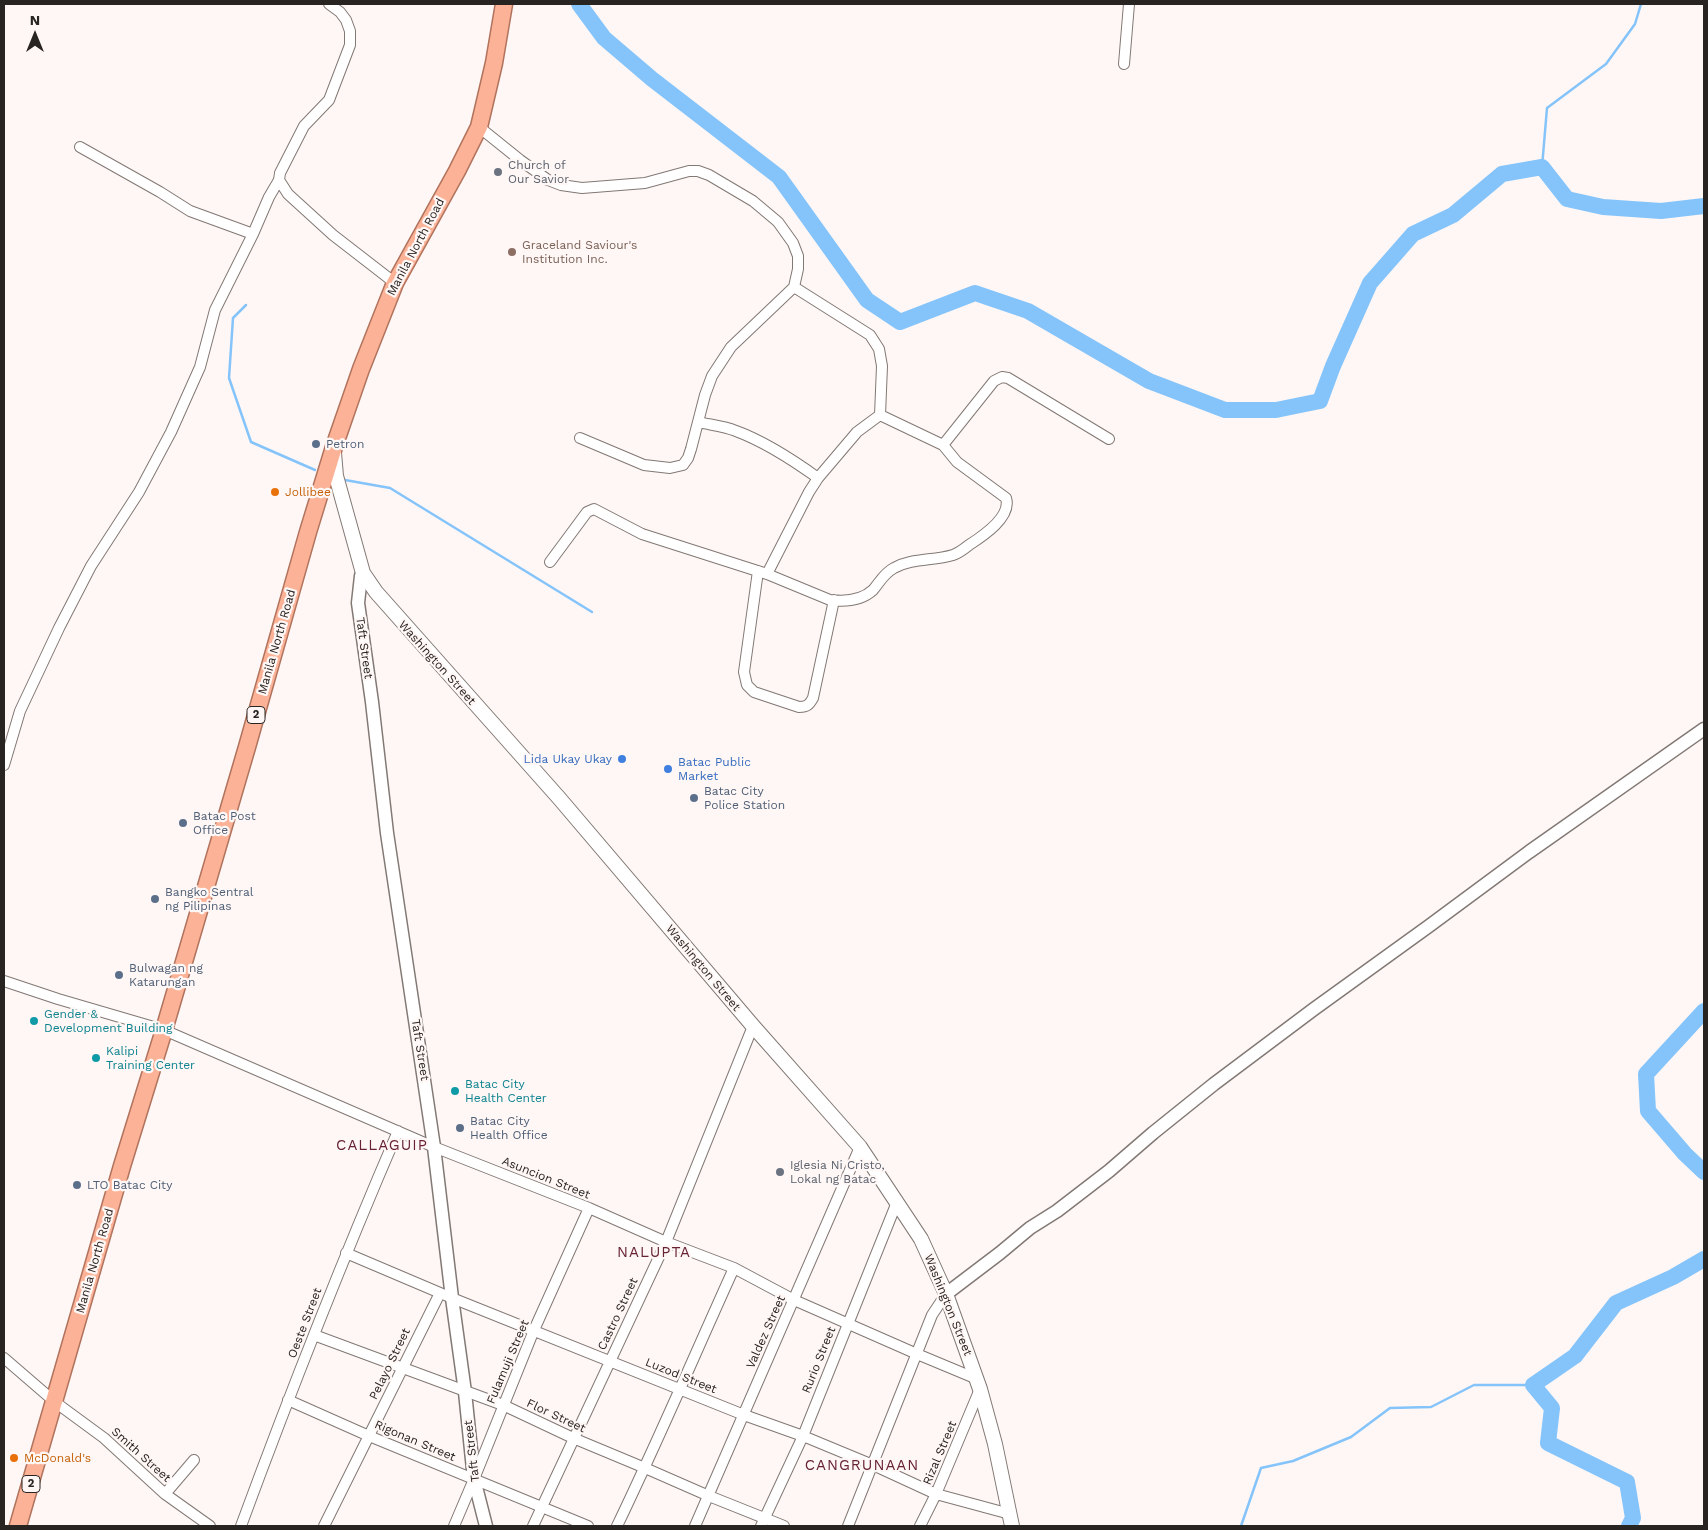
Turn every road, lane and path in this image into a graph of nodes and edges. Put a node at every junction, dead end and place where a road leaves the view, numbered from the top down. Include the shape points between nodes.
1 (329, 4) edge
2 (504, 4) edge
3 (1129, 4) edge
4 (1124, 64) dead end
5 (479, 127) junction
6 (80, 147) dead end
7 (279, 180) junction
8 (253, 234) junction
9 (395, 284) junction
10 (794, 287) junction
11 (880, 415) junction
12 (698, 422) junction
13 (580, 438) dead end
14 (1109, 439) dead end
15 (943, 445) junction
16 (334, 448) junction
17 (818, 478) junction
18 (550, 562) dead end
19 (763, 572) junction
20 (363, 573) junction
21 (834, 600) junction
22 (1704, 729) edge
23 (4, 765) edge
24 (4, 981) edge
25 (752, 1026) junction
26 (164, 1030) junction
27 (398, 1131) junction
28 (434, 1147) junction
29 (860, 1147) junction
30 (897, 1202) junction
31 (588, 1208) junction
32 (666, 1242) junction
33 (346, 1253) junction
34 (734, 1268) junction
35 (946, 1294) junction
36 (446, 1295) junction
37 (794, 1300) junction
38 (847, 1325) junction
39 (534, 1330) junction
40 (314, 1335) junction
41 (917, 1354) junction
42 (4, 1358) edge
43 (610, 1362) junction
44 (402, 1367) junction
45 (978, 1384) junction
46 (679, 1389) junction
47 (465, 1392) junction
48 (288, 1400) junction
49 (55, 1402) junction
50 (503, 1405) junction
51 (744, 1415) junction
52 (369, 1436) junction
53 (803, 1436) junction
54 (573, 1438) junction
55 (194, 1460) dead end
56 (873, 1465) junction
57 (646, 1468) junction
58 (474, 1479) junction
59 (166, 1494) junction
60 (936, 1494) junction
61 (709, 1496) junction
62 (541, 1507) junction
63 (1011, 1520) edge
64 (763, 1523) edge
65 (18, 1526) edge
66 (210, 1526) edge
67 (241, 1526) edge
68 (324, 1526) edge
69 (454, 1526) edge
70 (486, 1526) edge
71 (533, 1526) edge
72 (588, 1526) edge
73 (617, 1526) edge
74 (695, 1526) edge
75 (784, 1526) edge
76 (848, 1526) edge
77 (920, 1526) edge

1 - 7 street via 346,20 350,45 329,100 304,126
2 - 5 highway, Manila North Road / 2
3 - 4 street
5 - 9 highway, Manila North Road / 2
5 - 10 street via 548,180 561,185 582,188 645,182 689,171 709,175 753,201 782,226 798,256
6 - 8 street via 190,211
7 - 8 street
7 - 9 street via 288,194 333,235
8 - 23 street via 215,310 200,367 171,432 139,492 91,566 59,628 20,711
9 - 16 highway, Manila North Road / 2 via 360,369
10 - 11 street via 870,334 879,349 882,366
10 - 12 street via 731,347 712,376
11 - 15 street
11 - 17 street via 857,432
12 - 13 street via 688,458 678,467 644,465
12 - 17 street via 747,436 794,460
14 - 15 street via 1002,377 994,380
15 - 21 street via 957,462 1006,498 1008,503 1004,515 986,534 955,555 900,565 884,574 861,598 842,602
16 - 20 main road, Washington Street via 336,476
16 - 26 highway, Manila North Road / 2
17 - 19 street
18 - 19 street via 587,512 594,509 642,534
19 - 21 street
19 - 21 street via 744,672 747,685 754,692 799,707 810,704
20 - 25 main road, Washington Street via 391,611 559,798
20 - 28 street, Taft Street via 358,603 360,622 387,833
22 - 35 street via 1528,852 1314,1009 1214,1084 1109,1171
24 - 26 street, Asuncion Street
25 - 29 main road, Washington Street
25 - 32 street, Castro Street
26 - 27 street, Asuncion Street
26 - 49 highway, Manila North Road / 2
27 - 28 street, Asuncion Street
27 - 33 street, Oeste Street
28 - 31 street, Asuncion Street
28 - 36 street, Taft Street
29 - 30 main road, Washington Street
29 - 37 street, Valdez Street
30 - 35 main road, Washington Street via 920,1239
30 - 38 street, Rurio Street
31 - 32 street, Asuncion Street
31 - 39 street, Fulamuji Street
32 - 34 street, Asuncion Street
32 - 43 street, Castro Street
33 - 36 street, Luzod Street
33 - 40 street, Oeste Street
34 - 37 street, Asuncion Street
34 - 46 street
35 - 41 street via 932,1315
35 - 45 main road, Washington Street
36 - 39 street, Luzod Street
36 - 44 street, Pelayo Street
36 - 47 street, Taft Street
37 - 38 street, Asuncion Street
37 - 51 street, Valdez Street
38 - 41 street, Asuncion Street
38 - 53 street, Rurio Street
39 - 43 street, Luzod Street
39 - 50 street, Fulamuji Street
40 - 44 street, Flor Street
40 - 48 street, Oeste Street
41 - 45 street, Asuncion Street
41 - 56 street
42 - 49 street, Smith Street
43 - 46 street, Luzod Street
43 - 54 street, Castro Street
44 - 47 street, Flor Street
44 - 52 street, Pelayo Street
45 - 60 street, Rizal Street
45 - 63 main road, Washington Street
46 - 51 street, Luzod Street
46 - 57 street
47 - 50 street, Flor Street
47 - 58 street, Taft Street
48 - 52 street, Rigonan Street
48 - 67 street, Oeste Street
49 - 59 street, Smith Street via 104,1438
49 - 65 highway, Manila North Road / 2
50 - 54 street, Flor Street
50 - 58 street, Fulamuji Street
51 - 53 street, Luzod Street
51 - 61 street, Valdez Street
52 - 58 street, Rigonan Street
52 - 68 street, Pelayo Street
53 - 56 street, Luzod Street
53 - 64 street, Rurio Street
54 - 57 street, Flor Street
54 - 62 street, Castro Street
55 - 59 street
56 - 60 street, Luzod Street
56 - 76 street
57 - 61 street, Flor Street
57 - 73 street
58 - 62 street, Rigonan Street
58 - 69 street, Fulamuji Street
58 - 70 street, Taft Street
59 - 66 street, Smith Street
60 - 63 street, Luzod Street
60 - 77 street, Rizal Street
61 - 64 street, Flor Street
61 - 74 street, Valdez Street
62 - 71 street, Castro Street
62 - 72 street, Rigonan Street
64 - 75 street, Flor Street

